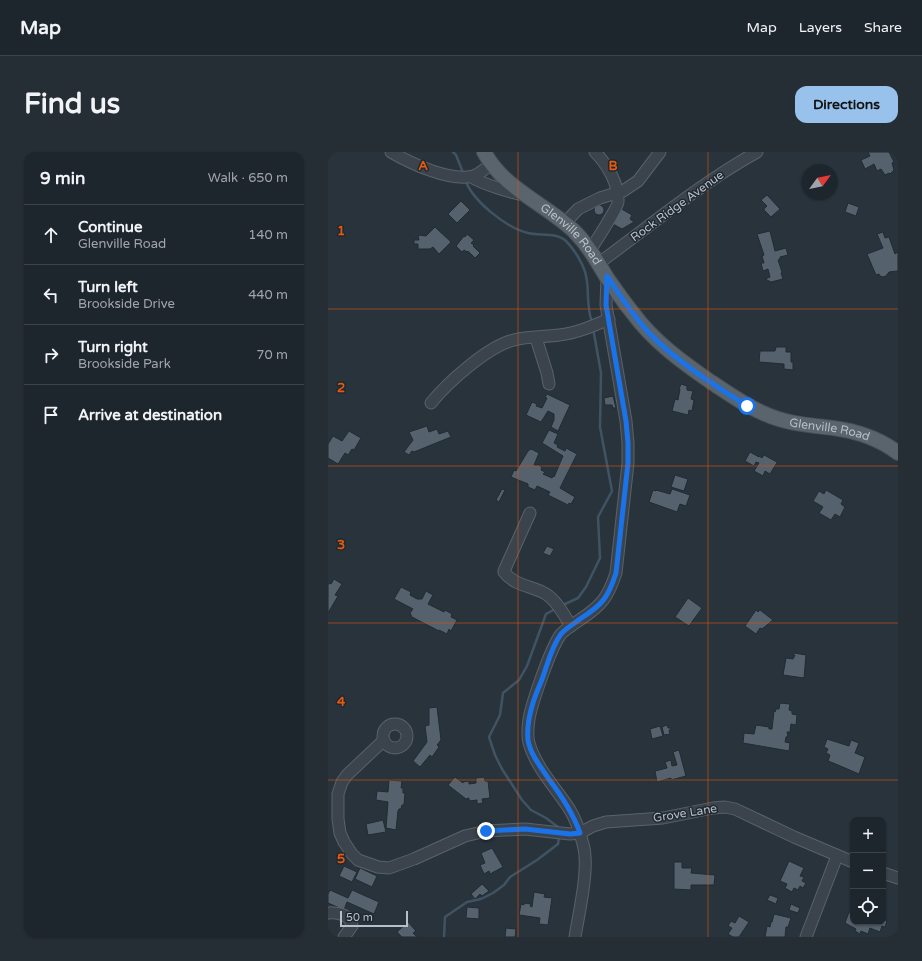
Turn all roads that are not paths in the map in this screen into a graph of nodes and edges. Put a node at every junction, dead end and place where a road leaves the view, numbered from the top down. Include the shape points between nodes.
1 (391, 152) edge
2 (595, 152) edge
3 (660, 152) edge
4 (757, 152) edge
5 (487, 158) edge
6 (465, 177) junction
7 (617, 193) junction
8 (525, 196) junction
9 (564, 223) junction
10 (590, 250) junction
11 (599, 263) junction
12 (607, 276) junction
13 (609, 319) junction
14 (536, 338) junction
15 (549, 384) dead end
16 (431, 403) dead end
17 (898, 453) edge
18 (530, 513) dead end
19 (571, 626) junction
20 (383, 741) dead end
21 (575, 833) junction
22 (837, 856) junction
23 (850, 861) edge
24 (886, 874) edge
25 (898, 878) edge
26 (328, 913) edge
27 (344, 937) edge
28 (575, 937) edge
29 (806, 937) edge

1 - 6 street via 423,168
2 - 7 street via 610,170
3 - 7 street via 638,181
4 - 11 street, Rock Ridge Avenue via 697,190
5 - 6 street via 477,175
5 - 8 main road, Glenville Road via 507,181
6 - 8 street
7 - 9 street via 578,209
7 - 10 street via 618,203
8 - 9 main road, Glenville Road
9 - 10 main road, Glenville Road
10 - 11 main road, Glenville Road
11 - 12 main road, Glenville Road
12 - 13 street via 606,305
12 - 17 main road, Glenville Road via 633,314 650,333 678,357 747,406 792,424 834,428 863,435 881,442
13 - 14 street via 562,335
13 - 19 street via 628,443 619,556 611,588 605,598 597,608
14 - 15 street
14 - 16 street via 514,340 500,345 480,358 440,392
18 - 19 street via 504,572 516,581 546,594
19 - 21 street via 558,640 536,693 529,720 528,742 540,766 570,811
20 - 21 street via 347,775 338,794 340,833 358,860 389,868 414,860 466,836 486,831 525,829
21 - 22 street, Grove Lane via 606,822 663,818 725,806
21 - 28 street via 584,846 585,858 584,882
22 - 23 street, Grove Lane
22 - 29 street
24 - 25 street
26 - 27 street via 337,913 352,921 352,926

